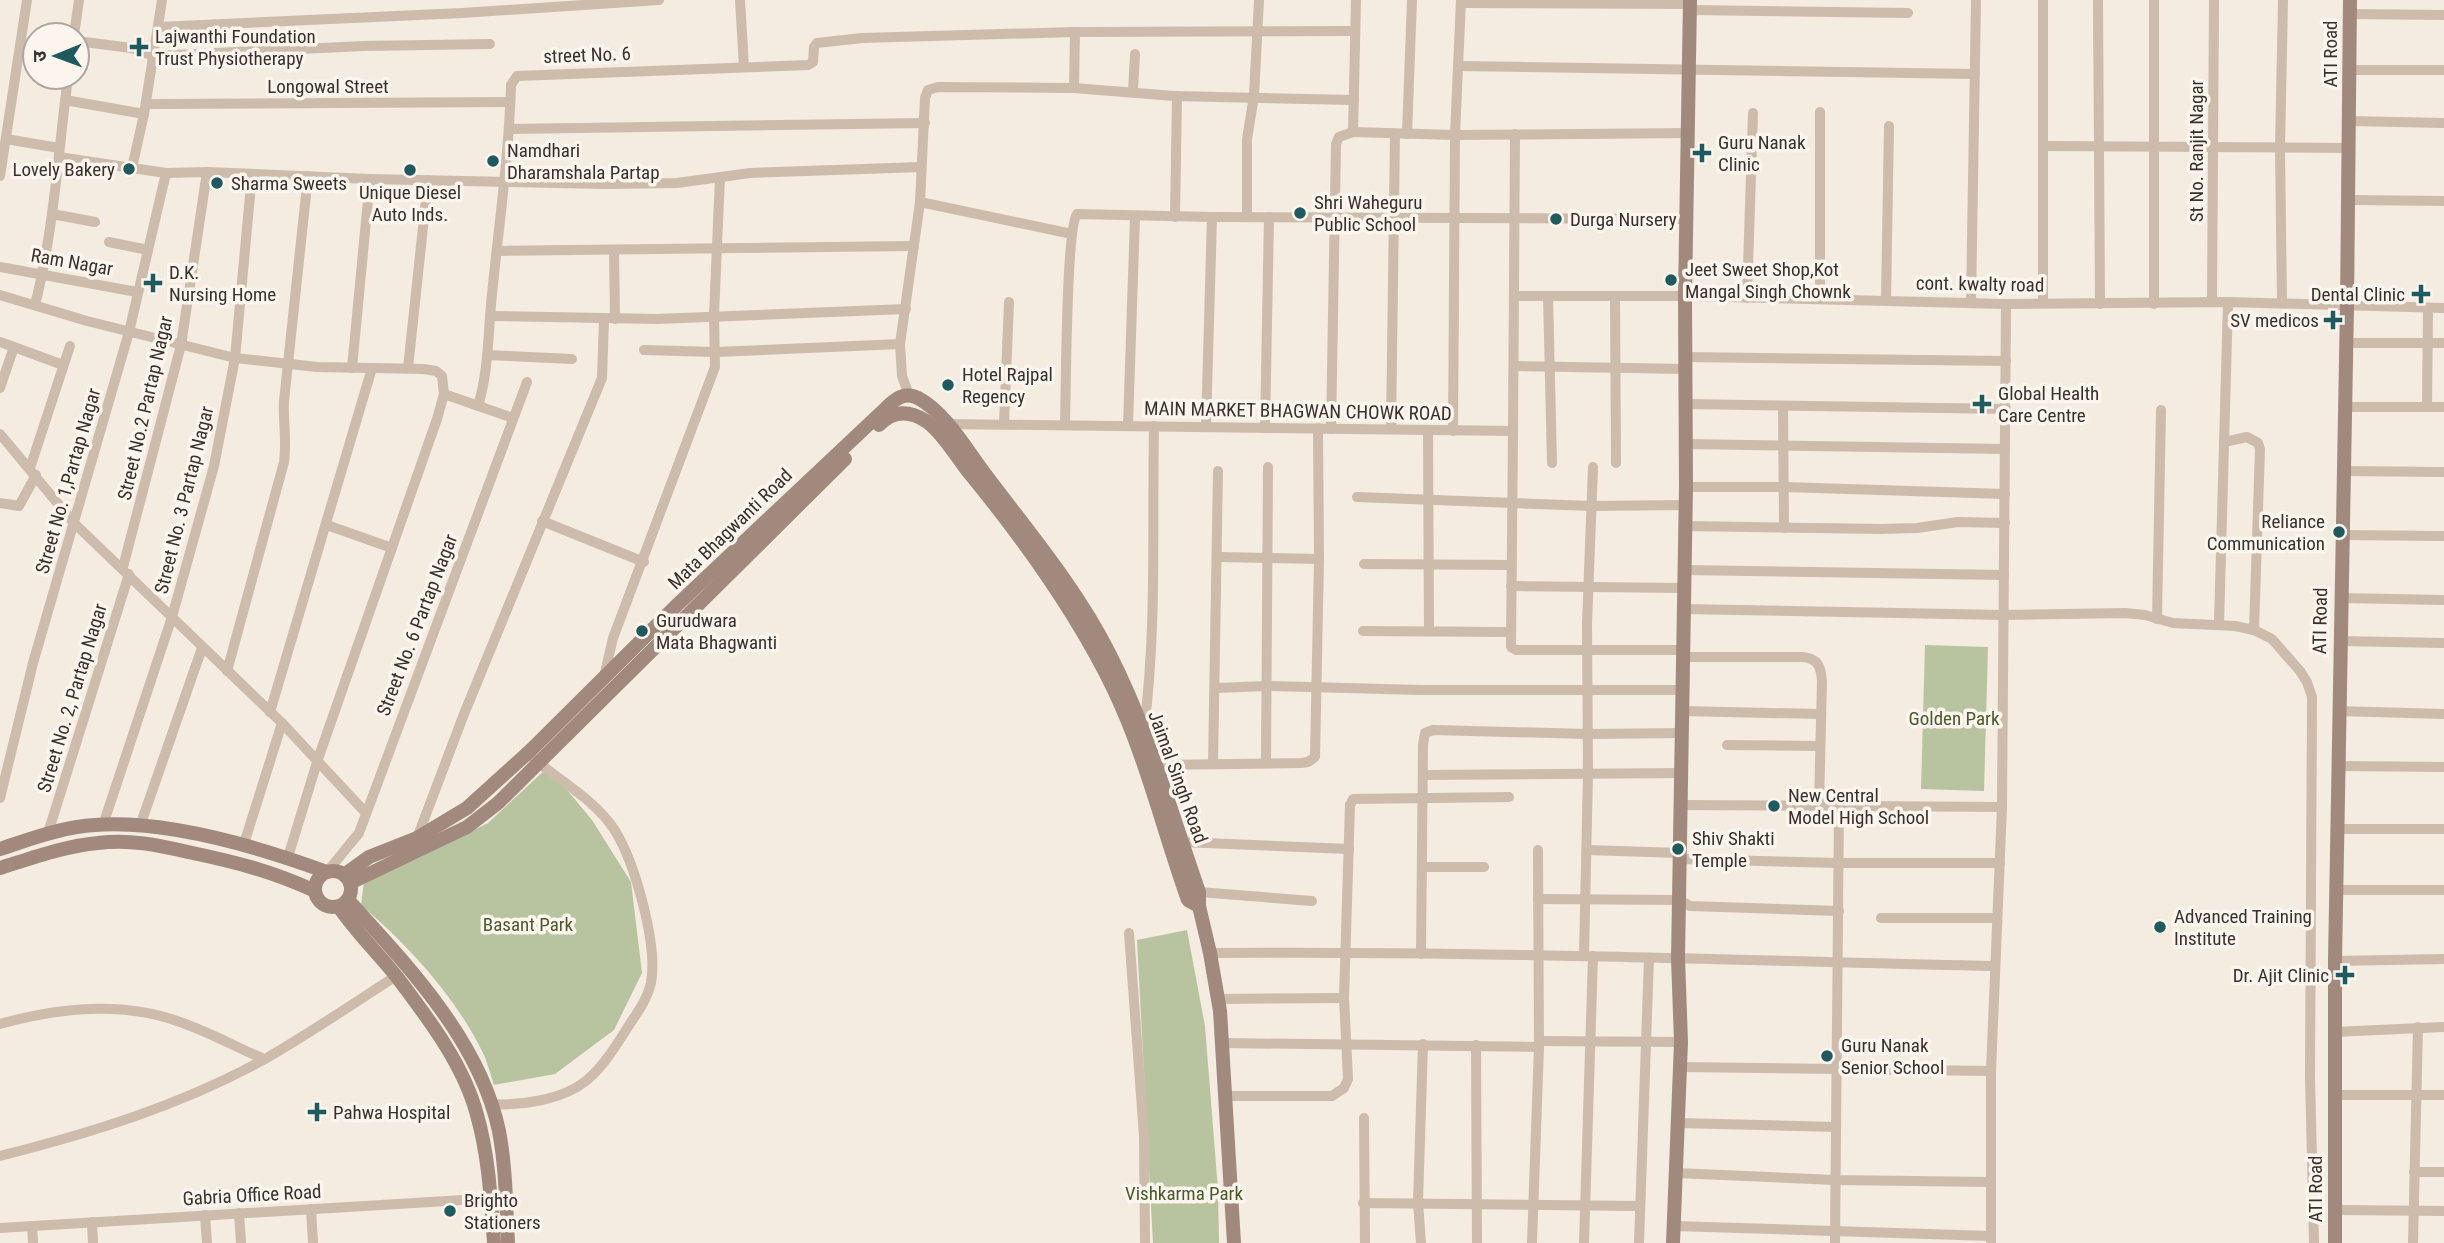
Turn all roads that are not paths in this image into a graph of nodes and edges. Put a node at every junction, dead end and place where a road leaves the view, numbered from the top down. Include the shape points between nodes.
1 (27, 0) edge
2 (79, 0) edge
3 (162, 0) edge
4 (659, 0) edge
5 (740, 0) edge
6 (1259, 0) edge
7 (1356, 0) edge
8 (1412, 0) edge
9 (1976, 0) edge
10 (2043, 0) edge
11 (2098, 0) edge
12 (2154, 0) edge
13 (2214, 0) edge
14 (2283, 0) edge
15 (1461, 1) edge
16 (1690, 5) edge
17 (2350, 7) edge
18 (1908, 13) dead end
19 (2444, 15) edge
20 (76, 21) edge
21 (159, 27) junction
22 (1257, 31) junction
23 (1354, 31) junction
24 (1074, 32) junction
25 (91, 43) edge
26 (490, 44) dead end
27 (1135, 54) dead end
28 (154, 56) junction
29 (1458, 66) junction
30 (744, 67) junction
31 (1689, 70) junction
32 (2349, 70) junction
33 (2444, 71) edge
34 (1975, 74) junction
35 (1074, 88) junction
36 (66, 91) edge
37 (1133, 91) junction
38 (1177, 96) junction
39 (1254, 96) junction
40 (65, 100) junction
41 (1354, 100) junction
42 (510, 102) junction
43 (145, 109) junction
44 (1820, 112) dead end
45 (1753, 113) dead end
46 (2348, 121) junction
47 (925, 123) junction
48 (2444, 123) edge
49 (1889, 126) dead end
50 (510, 129) junction
51 (1353, 132) junction
52 (1688, 133) junction
53 (1395, 134) junction
54 (1407, 134) junction
55 (1515, 134) junction
56 (1455, 135) junction
57 (6, 139) junction
58 (2044, 146) junction
59 (2100, 148) junction
60 (2155, 148) junction
61 (2280, 148) junction
62 (2348, 148) junction
63 (2213, 149) junction
64 (59, 153) junction
65 (921, 167) junction
66 (132, 168) junction
67 (207, 172) junction
68 (166, 173) junction
69 (253, 174) junction
70 (0, 176) edge
71 (308, 176) junction
72 (720, 177) junction
73 (370, 179) junction
74 (428, 180) junction
75 (505, 183) junction
76 (2348, 200) junction
77 (2444, 201) edge
78 (919, 202) junction
79 (52, 214) junction
80 (1135, 217) junction
81 (1175, 217) junction
82 (1212, 217) junction
83 (1247, 217) junction
84 (1269, 217) junction
85 (1336, 217) junction
86 (1393, 217) junction
87 (1455, 219) junction
88 (1515, 219) junction
89 (1686, 219) junction
90 (95, 222) dead end
91 (1073, 234) junction
92 (109, 242) dead end
93 (914, 246) junction
94 (717, 249) junction
95 (148, 250) junction
96 (496, 251) junction
97 (614, 251) junction
98 (0, 267) edge
99 (43, 273) junction
100 (138, 292) junction
101 (0, 295) edge
102 (1515, 296) junction
103 (1548, 296) junction
104 (1615, 296) junction
105 (1685, 296) junction
106 (1747, 298) junction
107 (1820, 299) junction
108 (1886, 300) junction
109 (1009, 302) dead end
110 (1971, 302) junction
111 (2213, 302) junction
112 (2228, 302) junction
113 (2043, 303) junction
114 (2282, 303) junction
115 (35, 304) junction
116 (2006, 304) junction
117 (2100, 304) junction
118 (2154, 304) junction
119 (2347, 306) junction
120 (2428, 308) junction
121 (2444, 308) edge
122 (906, 309) junction
123 (490, 316) junction
124 (714, 316) junction
125 (610, 319) junction
126 (129, 332) junction
127 (0, 342) edge
128 (2346, 343) junction
129 (2428, 343) junction
130 (2444, 343) edge
131 (900, 344) junction
132 (181, 345) junction
133 (70, 346) dead end
134 (14, 347) junction
135 (645, 350) dead end
136 (716, 352) junction
137 (487, 355) junction
138 (235, 358) junction
139 (572, 359) dead end
140 (2006, 361) junction
141 (1686, 363) junction
142 (63, 365) junction
143 (288, 365) junction
144 (1514, 366) junction
145 (1550, 367) junction
146 (1615, 367) junction
147 (352, 368) junction
148 (372, 368) junction
149 (408, 368) junction
150 (527, 382) dead end
151 (0, 388) edge
152 (444, 394) junction
153 (909, 395) junction
154 (1686, 404) junction
155 (478, 406) junction
156 (1783, 406) junction
157 (2344, 407) junction
158 (2427, 407) junction
159 (2444, 407) edge
160 (2007, 409) junction
161 (2161, 410) dead end
162 (513, 418) junction
163 (947, 424) junction
164 (1004, 424) junction
165 (1065, 425) junction
166 (1128, 425) junction
167 (1154, 426) junction
168 (1206, 427) junction
169 (1265, 428) junction
170 (1318, 428) junction
171 (1331, 429) junction
172 (1391, 429) junction
173 (1428, 430) junction
174 (1453, 431) junction
175 (1513, 431) junction
176 (0, 434) edge
177 (2224, 442) junction
178 (1686, 444) junction
179 (1784, 446) junction
180 (2005, 449) junction
181 (1552, 463) dead end
182 (1616, 463) dead end
183 (1268, 467) dead end
184 (1593, 467) dead end
185 (1218, 471) dead end
186 (2343, 471) junction
187 (33, 472) junction
188 (2444, 472) edge
189 (1784, 486) junction
190 (1686, 487) junction
191 (2005, 494) junction
192 (1357, 496) dead end
193 (1429, 498) junction
194 (1513, 502) junction
195 (0, 503) edge
196 (1685, 505) junction
197 (1592, 506) junction
198 (542, 521) junction
199 (74, 523) junction
200 (2005, 523) junction
201 (327, 524) junction
202 (1685, 526) junction
203 (1784, 528) junction
204 (2342, 534) junction
205 (2444, 536) edge
206 (392, 548) junction
207 (1217, 557) junction
208 (1268, 558) junction
209 (1319, 559) junction
210 (644, 562) junction
211 (1430, 563) junction
212 (1364, 564) dead end
213 (1511, 565) junction
214 (126, 570) junction
215 (1684, 570) junction
216 (2004, 575) junction
217 (1511, 586) junction
218 (1588, 587) junction
219 (1683, 588) junction
220 (2340, 598) junction
221 (2444, 600) edge
222 (1683, 609) junction
223 (2004, 615) junction
224 (172, 617) junction
225 (2158, 619) junction
226 (2219, 625) junction
227 (2253, 630) junction
228 (1363, 631) dead end
229 (1429, 631) junction
230 (1510, 632) junction
231 (2339, 641) junction
232 (2444, 643) edge
233 (202, 648) junction
234 (1587, 650) junction
235 (1682, 653) junction
236 (227, 671) junction
237 (604, 678) junction
238 (1267, 686) junction
239 (1317, 687) junction
240 (1216, 688) junction
241 (1586, 689) junction
242 (1681, 691) junction
243 (1681, 711) junction
244 (2338, 711) junction
245 (270, 712) junction
246 (1819, 714) junction
247 (2444, 715) edge
248 (282, 723) junction
249 (1681, 733) junction
250 (1144, 734) junction
251 (1588, 734) junction
252 (0, 739) edge
253 (12, 743) junction
254 (1727, 745) dead end
255 (1819, 746) junction
256 (527, 753) junction
257 (318, 760) junction
258 (539, 763) junction
259 (1266, 763) junction
260 (1213, 764) junction
261 (1156, 765) junction
262 (2337, 766) junction
263 (2444, 767) edge
264 (1588, 773) junction
265 (1680, 774) junction
266 (1423, 775) junction
267 (1423, 797) junction
268 (1509, 797) dead end
269 (0, 798) edge
270 (1680, 805) junction
271 (1839, 805) junction
272 (1819, 806) junction
273 (2002, 807) junction
274 (366, 813) junction
275 (103, 825) junction
276 (140, 827) junction
277 (2337, 829) junction
278 (2444, 829) edge
279 (48, 833) junction
280 (417, 838) junction
281 (1181, 842) junction
282 (244, 845) junction
283 (0, 849) edge
284 (1349, 849) junction
285 (1538, 850) dead end
286 (1587, 850) junction
287 (1680, 856) junction
288 (288, 857) junction
289 (1839, 863) junction
290 (2000, 863) junction
291 (1422, 867) junction
292 (1484, 867) dead end
293 (0, 868) edge
294 (327, 872) junction
295 (347, 879) junction
296 (2336, 890) junction
297 (2444, 890) edge
298 (315, 891) junction
299 (1199, 899) junction
300 (1538, 899) junction
301 (1585, 899) junction
302 (1679, 900) junction
303 (1312, 901) dead end
304 (343, 903) junction
305 (1839, 911) junction
306 (1881, 918) dead end
307 (1997, 918) junction
308 (1129, 933) dead end
309 (1345, 952) junction
310 (1210, 953) junction
311 (1421, 954) junction
312 (1539, 955) junction
313 (1589, 956) junction
314 (1648, 958) junction
315 (1678, 958) junction
316 (2444, 959) edge
317 (2334, 961) junction
318 (1838, 962) junction
319 (1995, 966) junction
320 (396, 976) junction
321 (1344, 998) junction
322 (1219, 999) junction
323 (0, 1024) edge
324 (2418, 1027) junction
325 (2444, 1027) edge
326 (2334, 1032) junction
327 (1647, 1041) junction
328 (1222, 1042) junction
329 (1592, 1042) junction
330 (1681, 1042) junction
331 (1347, 1044) junction
332 (1423, 1044) junction
333 (1539, 1044) junction
334 (1476, 1045) junction
335 (264, 1059) junction
336 (1680, 1068) junction
337 (1836, 1070) junction
338 (1991, 1071) junction
339 (2334, 1095) junction
340 (2444, 1095) edge
341 (1225, 1096) junction
342 (2415, 1096) junction
343 (491, 1104) junction
344 (1364, 1118) dead end
345 (1678, 1123) junction
346 (1836, 1127) junction
347 (0, 1156) edge
348 (2414, 1172) junction
349 (2444, 1172) edge
350 (1676, 1173) junction
351 (1835, 1180) junction
352 (1991, 1182) junction
353 (506, 1197) junction
354 (491, 1198) junction
355 (1419, 1202) junction
356 (1363, 1203) junction
357 (1476, 1203) junction
358 (1534, 1204) junction
359 (1639, 1206) junction
360 (1584, 1207) junction
361 (311, 1209) junction
362 (2334, 1210) junction
363 (2413, 1211) junction
364 (2444, 1211) edge
365 (239, 1213) junction
366 (205, 1215) junction
367 (92, 1222) junction
368 (32, 1226) junction
369 (1674, 1226) junction
370 (0, 1228) edge
371 (1835, 1238) edge
372 (1991, 1239) edge
373 (33, 1243) edge
374 (93, 1243) edge
375 (207, 1243) edge
376 (241, 1243) edge
377 (313, 1243) edge
378 (494, 1243) edge
379 (508, 1243) edge
380 (1145, 1243) edge
381 (1234, 1243) edge
382 (1365, 1243) edge
383 (1421, 1243) edge
384 (1477, 1243) edge
385 (1532, 1243) edge
386 (1584, 1243) edge
387 (1639, 1243) edge
388 (1673, 1243) edge
389 (2314, 1243) edge
390 (2335, 1243) edge
391 (2413, 1243) edge

1 - 57 street
2 - 20 street
3 - 21 street
4 - 21 street
5 - 30 street
6 - 22 street
7 - 23 street
8 - 54 street
9 - 34 street
10 - 58 street
11 - 59 street
12 - 60 street
13 - 63 street, St No. Ranjit Nagar
14 - 61 street
15 - 16 street
15 - 29 street
16 - 18 street
16 - 31 street
17 - 19 street
17 - 32 street, ATI Road
21 - 28 street
22 - 23 street
22 - 24 street
22 - 39 street
23 - 41 street
24 - 30 street, street No. 6 via 821,41 814,47 811,64
24 - 35 street
25 - 28 street
26 - 28 street
27 - 37 street
28 - 43 street
29 - 31 street
29 - 56 street
30 - 42 street, street No. 6 via 524,75 513,79
31 - 34 street
31 - 52 street
32 - 33 street
32 - 46 street, ATI Road
34 - 110 street
35 - 37 street
35 - 47 street via 938,87 928,90
36 - 40 street
37 - 38 street
38 - 39 street
38 - 81 street
39 - 41 street
39 - 83 street via 1247,139
40 - 43 street, Longowal Street
40 - 64 street
41 - 51 street
42 - 43 street, Longowal Street
42 - 50 street, street No. 6
43 - 66 street
44 - 107 street
45 - 106 street
46 - 48 street
46 - 62 street, ATI Road
47 - 50 street
47 - 65 street
49 - 108 street
50 - 75 street, street No. 6
51 - 53 street
51 - 85 street via 1339,137 1336,144
52 - 55 street
52 - 89 street
53 - 54 street
53 - 86 street
54 - 56 street
55 - 56 street
55 - 88 street
56 - 87 street
57 - 64 street
57 - 70 street
58 - 59 street
58 - 113 street
59 - 60 street
59 - 117 street
60 - 63 street
60 - 118 street
61 - 62 street
61 - 63 street
61 - 114 street
62 - 76 street, ATI Road
63 - 111 street, St No. Ranjit Nagar
64 - 66 street
64 - 79 street
65 - 72 street
65 - 78 street
66 - 68 street
67 - 68 street
67 - 69 street
67 - 132 street, Street No.2 Partap Nagar
68 - 95 street, Street No. 1,Partap Nagar
69 - 71 street
69 - 138 street, Street No. 3 Partap Nagar
71 - 73 street
71 - 143 street
72 - 75 street via 677,183
72 - 94 street
73 - 74 street
73 - 147 street
74 - 75 street
74 - 149 street
75 - 96 street
76 - 77 street
76 - 119 street, ATI Road
78 - 91 street
78 - 93 street
79 - 90 street
79 - 99 street
80 - 81 street
80 - 91 street via 1077,214
80 - 166 street
81 - 82 street
82 - 83 street
82 - 168 street
83 - 84 street
84 - 85 street
84 - 169 street
85 - 86 street
85 - 171 street
86 - 87 street
86 - 172 street
87 - 88 street
87 - 174 street
88 - 89 street
88 - 102 street
89 - 105 street
91 - 165 street
92 - 95 street
93 - 94 street
93 - 122 street
94 - 97 street
94 - 124 street
95 - 100 street, Street No. 1,Partap Nagar
96 - 97 street
96 - 123 street
97 - 125 street
98 - 99 street, Ram Nagar
99 - 100 street, Ram Nagar
99 - 115 street
100 - 126 street, Street No. 1,Partap Nagar
101 - 115 street
102 - 103 street, cont. kwalty road
102 - 144 street
103 - 104 street, cont. kwalty road
103 - 145 street
104 - 105 street, cont. kwalty road
104 - 146 street
105 - 106 street, cont. kwalty road
105 - 141 street
106 - 107 street, cont. kwalty road
107 - 108 street, cont. kwalty road
108 - 110 street, cont. kwalty road
109 - 164 street
110 - 116 street, cont. kwalty road
111 - 112 street, cont. kwalty road
111 - 118 street, cont. kwalty road
112 - 114 street, cont. kwalty road
112 - 177 street
113 - 116 street, cont. kwalty road
113 - 117 street, cont. kwalty road
114 - 119 street, cont. kwalty road
115 - 126 street
116 - 140 street
117 - 118 street, cont. kwalty road
119 - 120 street, cont. kwalty road
119 - 128 street, ATI Road
120 - 121 street, cont. kwalty road
120 - 129 street
122 - 124 street
122 - 131 street
123 - 125 street
123 - 137 street
124 - 125 street
124 - 136 street
125 - 198 street via 602,378
126 - 132 street
126 - 199 street, Street No. 1,Partap Nagar
127 - 134 street
128 - 129 street
128 - 157 street, ATI Road
129 - 130 street
129 - 158 street
131 - 136 street
131 - 153 street via 902,376
132 - 138 street
132 - 214 street, Street No.2 Partap Nagar
133 - 142 street
134 - 142 street
134 - 151 street
135 - 136 street
136 - 210 street via 712,375
137 - 139 street
137 - 155 street
138 - 143 street
138 - 224 street, Street No. 3 Partap Nagar via 214,466
140 - 141 street
140 - 160 street
141 - 146 street
141 - 154 street
142 - 187 street
143 - 147 street
143 - 236 street via 284,462
144 - 145 street
144 - 175 street
145 - 146 street
145 - 181 street
146 - 182 street
147 - 148 street
148 - 149 street
148 - 201 street
149 - 152 street via 436,371 442,376
150 - 162 street, Street No. 6 Partap Nagar
152 - 155 street
152 - 206 street
153 - 163 street, Jaimal Singh Road via 919,398
153 - 237 street, Mata Bhagwanti Road via 891,403
154 - 156 street
154 - 178 street
155 - 162 street
156 - 160 street
156 - 179 street
157 - 158 street
157 - 186 street, ATI Road
158 - 159 street
160 - 180 street
161 - 225 street
162 - 274 street, Street No. 6 Partap Nagar
163 - 164 street, MAIN MARKET BHAGWAN CHOWK ROAD
163 - 250 street, Jaimal Singh Road via 1091,621
164 - 165 street, MAIN MARKET BHAGWAN CHOWK ROAD
165 - 166 street, MAIN MARKET BHAGWAN CHOWK ROAD
166 - 167 street, MAIN MARKET BHAGWAN CHOWK ROAD
167 - 168 street, MAIN MARKET BHAGWAN CHOWK ROAD
167 - 250 street via 1151,635
168 - 169 street, MAIN MARKET BHAGWAN CHOWK ROAD
169 - 170 street, MAIN MARKET BHAGWAN CHOWK ROAD
170 - 171 street, MAIN MARKET BHAGWAN CHOWK ROAD
170 - 209 street
171 - 172 street, MAIN MARKET BHAGWAN CHOWK ROAD
172 - 173 street, MAIN MARKET BHAGWAN CHOWK ROAD
173 - 174 street, MAIN MARKET BHAGWAN CHOWK ROAD
173 - 193 street
174 - 175 street, MAIN MARKET BHAGWAN CHOWK ROAD
175 - 194 street
176 - 187 street
177 - 226 street
177 - 227 street via 2247,437 2260,449
178 - 179 street
178 - 190 street
179 - 180 street
179 - 189 street
180 - 191 street
183 - 208 street
184 - 197 street
185 - 207 street
186 - 188 street
186 - 204 street, ATI Road
187 - 195 street via 19,506
187 - 199 street
189 - 190 street
189 - 191 street
189 - 203 street
190 - 196 street
191 - 200 street
192 - 193 street
193 - 194 street
193 - 211 street
194 - 197 street
194 - 213 street
196 - 197 street
196 - 202 street
197 - 218 street
198 - 210 street
198 - 280 street
199 - 214 street
199 - 253 street, Street No. 1,Partap Nagar
200 - 203 street
200 - 216 street
201 - 206 street
201 - 245 street
202 - 203 street
202 - 215 street
204 - 205 street
204 - 220 street, ATI Road
206 - 257 street
207 - 208 street
207 - 240 street
208 - 209 street
208 - 238 street
209 - 239 street
210 - 237 street via 613,638
211 - 212 street
211 - 213 street
211 - 229 street
213 - 217 street
214 - 224 street
214 - 279 street, Street No. 2, Partap Nagar
215 - 216 street
215 - 219 street
216 - 223 street
217 - 218 street
217 - 230 street
218 - 219 street
218 - 234 street
219 - 222 street
220 - 221 street
220 - 231 street, ATI Road
222 - 223 street
222 - 235 street
223 - 225 street via 2124,613
223 - 273 street
224 - 233 street
224 - 275 street, Street No. 3 Partap Nagar
225 - 226 street
226 - 227 street
227 - 389 street via 2289,655 2312,697
228 - 229 street
229 - 230 street
230 - 234 street via 1513,649
231 - 232 street
231 - 244 street, ATI Road
233 - 236 street
233 - 276 street
234 - 235 street
234 - 241 street
235 - 242 street
235 - 246 street via 1812,658 1821,669
236 - 245 street
237 - 256 street, Mata Bhagwanti Road
238 - 239 street
238 - 240 street
238 - 259 street
239 - 241 street
239 - 259 street via 1315,757 1301,763
240 - 260 street
241 - 242 street
241 - 251 street
242 - 243 street
243 - 246 street
243 - 249 street
244 - 247 street
244 - 262 street, ATI Road
245 - 248 street
246 - 255 street
248 - 257 street
248 - 282 street
249 - 251 street
249 - 265 street
250 - 261 street, Jaimal Singh Road
251 - 264 street
251 - 266 street via 1429,731 1423,736
252 - 253 street
253 - 269 street, Street No. 1,Partap Nagar
254 - 255 street
255 - 272 street
256 - 258 street
256 - 280 street, Mata Bhagwanti Road via 467,808
257 - 274 street
257 - 288 street
258 - 295 street via 467,827
258 - 299 street via 886,417 908,413 928,422 978,483 1092,647 1141,755 1188,900
258 - 343 street via 595,807 614,829 644,910 652,980 647,1000 586,1082 530,1104
259 - 260 street
260 - 261 street
261 - 281 street, Jaimal Singh Road
262 - 263 street
262 - 277 street, ATI Road
264 - 265 street
264 - 266 street
264 - 286 street
265 - 270 street
266 - 267 street
267 - 268 street
267 - 284 street via 1353,799
267 - 291 street
270 - 272 street
270 - 287 street
271 - 272 street
271 - 273 street
271 - 289 street
273 - 290 street
274 - 294 street, Street No. 6 Partap Nagar via 355,840
275 - 276 street
275 - 279 street
276 - 282 street
277 - 278 street
277 - 296 street, ATI Road
279 - 283 street
280 - 295 street, Mata Bhagwanti Road via 369,857
281 - 284 street
281 - 299 street, Jaimal Singh Road
282 - 288 street
284 - 309 street
285 - 300 street
286 - 287 street
286 - 301 street
287 - 289 street
287 - 302 street
288 - 294 street
289 - 290 street
289 - 305 street
290 - 307 street
291 - 292 street
291 - 311 street
293 - 298 street via 59,850 119,841 250,865
294 - 295 street via 338,872
294 - 298 street
295 - 304 street via 351,895
296 - 297 street
296 - 317 street, ATI Road
298 - 304 street via 326,906
299 - 303 street
299 - 310 street, Jaimal Singh Road
300 - 301 street
300 - 312 street
301 - 302 street
301 - 313 street
302 - 305 street via 1690,906
302 - 315 street
304 - 320 street via 352,926
304 - 343 street via 440,1006 469,1054
305 - 318 street
306 - 307 street
307 - 319 street
308 - 380 street via 1143,1136
309 - 310 street
309 - 311 street
309 - 321 street
310 - 322 street, Jaimal Singh Road
311 - 312 street
312 - 313 street
312 - 333 street
313 - 314 street
313 - 329 street
314 - 315 street
314 - 327 street
315 - 318 street
315 - 330 street
316 - 317 street
317 - 326 street, ATI Road
318 - 319 street
318 - 337 street
319 - 338 street
320 - 335 street
320 - 354 street via 461,1072 477,1115
321 - 322 street
321 - 331 street
322 - 328 street, Jaimal Singh Road
323 - 335 street via 120,1008 179,1021
324 - 325 street
324 - 326 street
324 - 342 street
326 - 339 street, ATI Road
327 - 329 street
327 - 330 street
327 - 359 street
328 - 331 street
328 - 341 street, Jaimal Singh Road
329 - 333 street
329 - 360 street
330 - 336 street
331 - 332 street
331 - 341 street via 1348,1079 1332,1096
332 - 334 street
332 - 355 street
333 - 334 street
333 - 358 street
334 - 357 street
335 - 347 street via 154,1111
336 - 337 street
336 - 345 street
337 - 338 street
337 - 346 street
338 - 352 street
339 - 342 street
339 - 362 street, ATI Road
340 - 342 street
341 - 381 street, Jaimal Singh Road
342 - 348 street
343 - 353 street
344 - 356 street
345 - 346 street
345 - 350 street
346 - 351 street
348 - 349 street
348 - 363 street
350 - 351 street
350 - 369 street
351 - 352 street
351 - 371 street
352 - 372 street
353 - 354 street, Gabria Office Road
353 - 379 street
354 - 361 street, Gabria Office Road
354 - 378 street
355 - 356 street
355 - 357 street
355 - 383 street
356 - 382 street
357 - 358 street
357 - 384 street
358 - 360 street
358 - 385 street
359 - 360 street
359 - 387 street
360 - 386 street
361 - 365 street, Gabria Office Road
361 - 377 street
362 - 363 street
362 - 390 street, ATI Road
363 - 364 street
363 - 391 street
365 - 366 street, Gabria Office Road
365 - 376 street
366 - 367 street, Gabria Office Road
366 - 375 street
367 - 368 street, Gabria Office Road
367 - 374 street
368 - 370 street, Gabria Office Road
368 - 373 street
369 - 371 street
369 - 388 street
371 - 372 street

